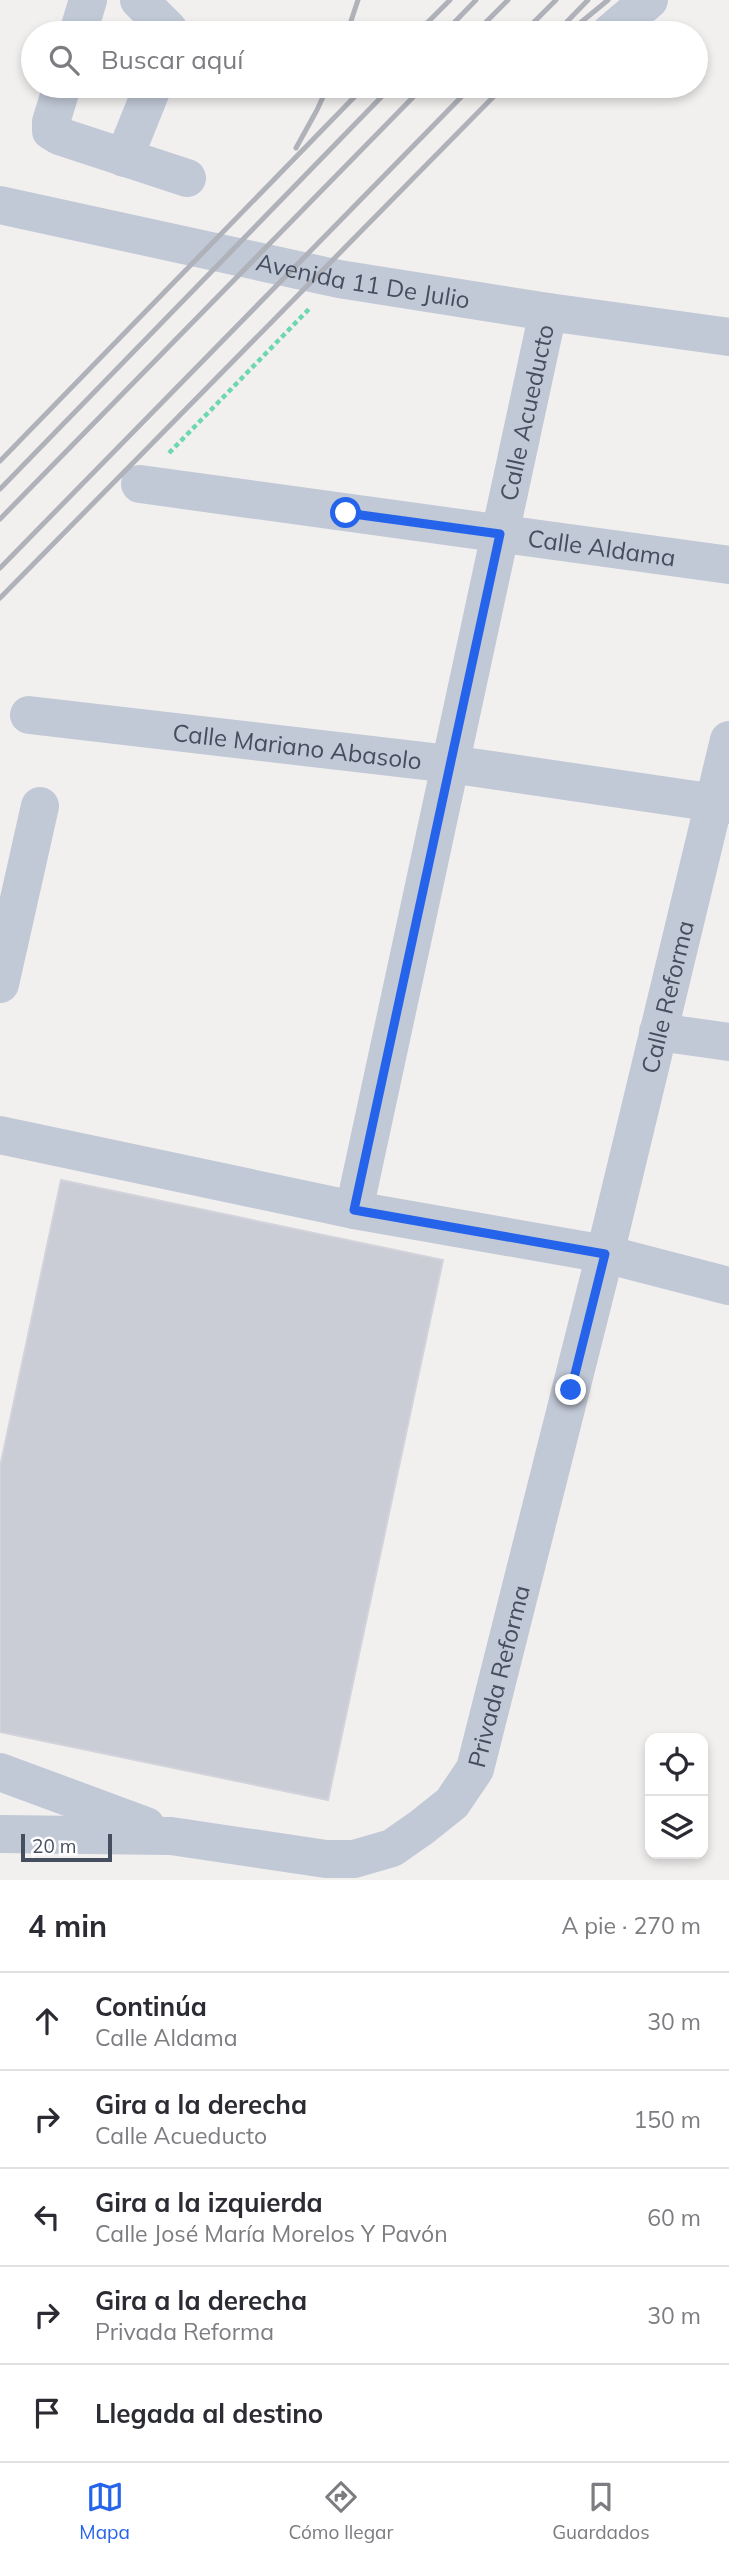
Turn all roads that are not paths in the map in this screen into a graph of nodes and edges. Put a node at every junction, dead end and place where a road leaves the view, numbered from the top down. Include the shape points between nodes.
1 (88, 0) edge
2 (139, 0) edge
3 (649, 0) edge
4 (82, 21) edge
5 (160, 21) edge
6 (624, 21) edge
7 (58, 98) edge
8 (148, 98) edge
9 (124, 158) junction
10 (187, 178) dead end
11 (0, 205) edge
12 (548, 312) junction
13 (728, 330) edge
14 (140, 484) road end
15 (500, 534) junction
16 (729, 565) edge
17 (29, 715) dead end
18 (729, 740) edge
19 (450, 764) junction
20 (721, 804) edge
21 (40, 806) dead end
22 (0, 984) edge
23 (659, 1032) junction
24 (729, 1042) edge
25 (0, 1135) edge
26 (354, 1210) junction
27 (605, 1254) junction
28 (729, 1286) edge
29 (0, 1772) edge
30 (0, 1834) edge
31 (171, 1836) junction

1 - 4 street
2 - 5 street
3 - 6 street
7 - 9 street via 51,131
8 - 9 street
9 - 10 street
11 - 12 street, Avenida 11 De Julio via 339,279
12 - 13 street, Avenida 11 De Julio
12 - 15 street, Calle Acueducto
14 - 15 street, Calle Aldama
15 - 16 street, Calle Aldama
15 - 19 street, Calle Acueducto
17 - 19 street, Calle Mariano Abasolo
18 - 20 street, Calle Reforma
19 - 20 street, Calle Mariano Abasolo
19 - 26 street, Calle Acueducto
20 - 23 street, Calle Reforma
21 - 22 street
23 - 24 street
23 - 27 street, Calle Reforma
25 - 26 street
26 - 27 street
27 - 28 street
27 - 31 street, Privada Reforma via 475,1769 452,1803 392,1848 354,1859
29 - 31 street, Privada Reforma
30 - 31 street, Privada Reforma

